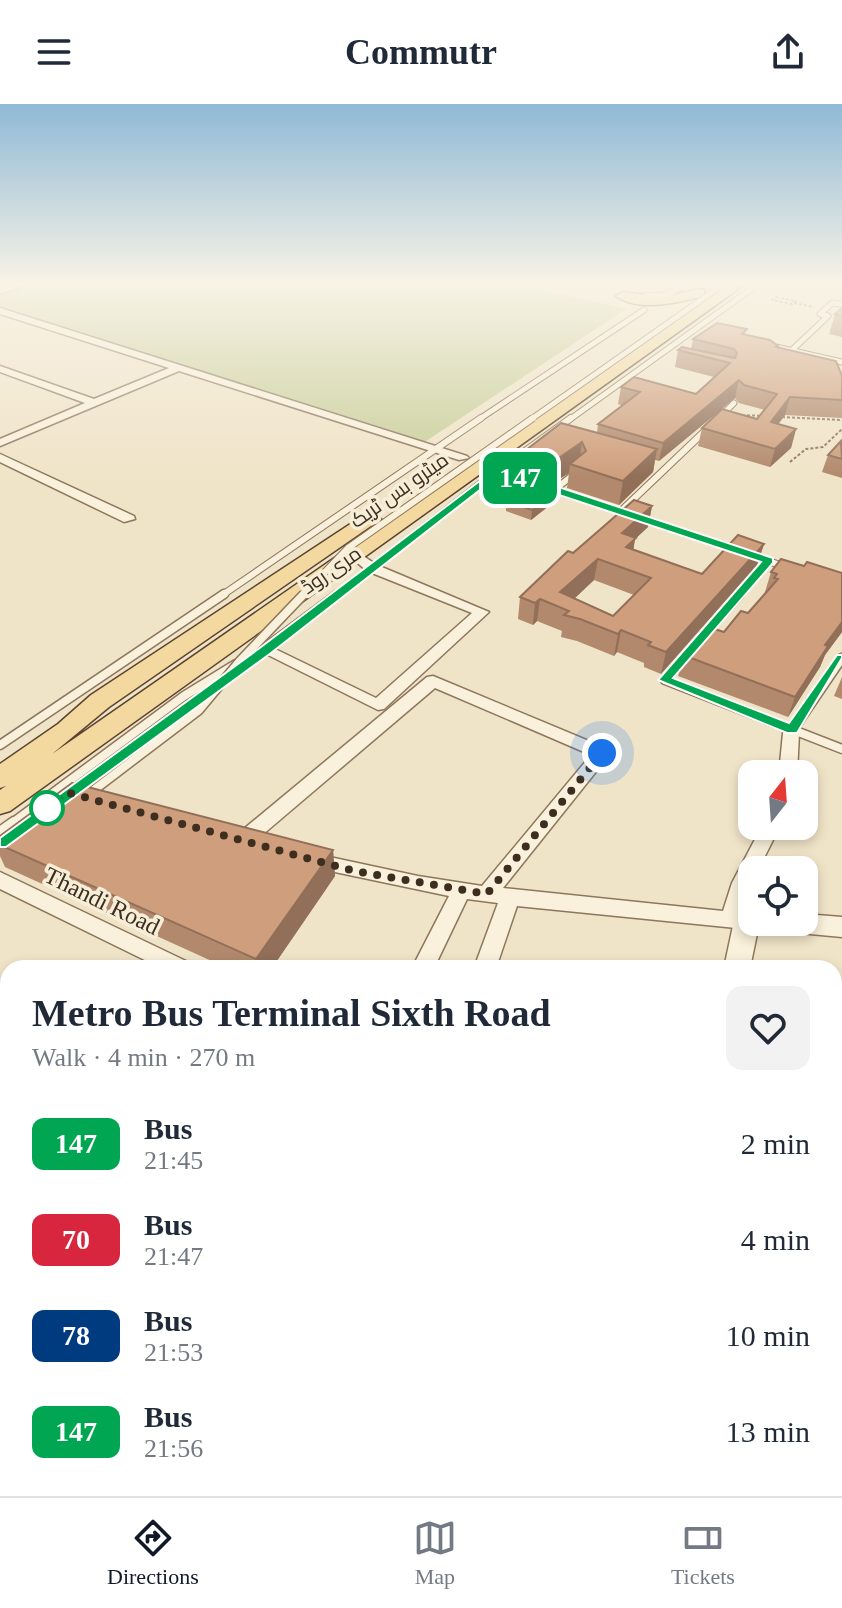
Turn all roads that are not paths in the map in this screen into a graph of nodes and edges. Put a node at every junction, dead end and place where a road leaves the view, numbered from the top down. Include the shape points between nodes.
1 (112, 347) edge
2 (624, 347) edge
3 (637, 347) edge
4 (641, 347) edge
5 (644, 347) edge
6 (646, 347) edge
7 (666, 347) edge
8 (682, 347) edge
9 (778, 347) edge
10 (795, 347) edge
11 (688, 350) edge
12 (792, 350) junction
13 (672, 357) dead end
14 (842, 362) edge
15 (177, 368) junction
16 (0, 369) edge
17 (95, 403) junction
18 (734, 403) dead end
19 (0, 443) edge
20 (438, 450) junction
21 (0, 458) edge
22 (463, 458) junction
23 (650, 465) edge
24 (664, 469) junction
25 (498, 471) junction
26 (578, 471) edge
27 (554, 490) junction
28 (620, 512) junction
29 (129, 519) dead end
30 (354, 554) junction
31 (769, 561) junction
32 (372, 568) junction
33 (798, 570) edge
34 (266, 650) junction
35 (842, 658) edge
36 (239, 662) junction
37 (838, 672) edge
38 (100, 701) junction
39 (134, 708) junction
40 (791, 731) junction
41 (0, 745) edge
42 (842, 749) edge
43 (0, 759) edge
44 (789, 760) edge
45 (0, 778) edge
46 (75, 797) junction
47 (0, 804) edge
48 (112, 805) edge
49 (0, 823) edge
50 (0, 832) edge
51 (0, 842) edge
52 (269, 850) edge
53 (297, 857) edge
54 (0, 880) edge
55 (462, 890) junction
56 (487, 894) junction
57 (510, 897) junction
58 (738, 920) edge
59 (818, 925) edge
60 (842, 927) edge
61 (745, 936) edge
62 (165, 960) edge
63 (427, 960) edge
64 (488, 960) edge
65 (739, 960) edge

1 - 15 street
2 - 36 lane, میٹرو بس ٹریک, bridge via 348,548
3 - 20 lane via 446,441
4 - 22 main road, مری روڈ
5 - 30 main road, مری روڈ
6 - 25 lane
7 - 13 lane
8 - 11 lane
9 - 12 lane
10 - 12 lane
12 - 14 lane
15 - 17 street
15 - 20 street
16 - 17 street
17 - 19 street
18 - 24 lane
20 - 22 street
20 - 41 lane
21 - 29 street
22 - 38 main road, مری روڈ
23 - 24 lane
24 - 28 lane
25 - 27 lane
25 - 32 lane
26 - 27 lane
27 - 28 lane
28 - 31 lane
30 - 32 street
30 - 39 main road, مری روڈ
31 - 33 lane
31 - 40 lane via 665,680
32 - 34 lane
32 - 34 street via 482,612 378,705
34 - 46 lane
35 - 37 lane
36 - 46 lane, میٹرو بس ٹریک, bridge via 199,710
36 - 50 lane, میٹرو بس ٹریک via 184,696
37 - 40 lane
38 - 43 main road
38 - 45 main road, مری روڈ
39 - 47 main road, مری روڈ
39 - 49 main road via 105,742
40 - 42 lane
40 - 44 street
46 - 48 street
46 - 51 lane
52 - 56 street via 234,840 433,681 602,753
53 - 55 street
54 - 62 street, Thandi Road
55 - 56 street
55 - 63 street
56 - 57 street
57 - 58 street
57 - 64 street
59 - 60 street
61 - 65 street

